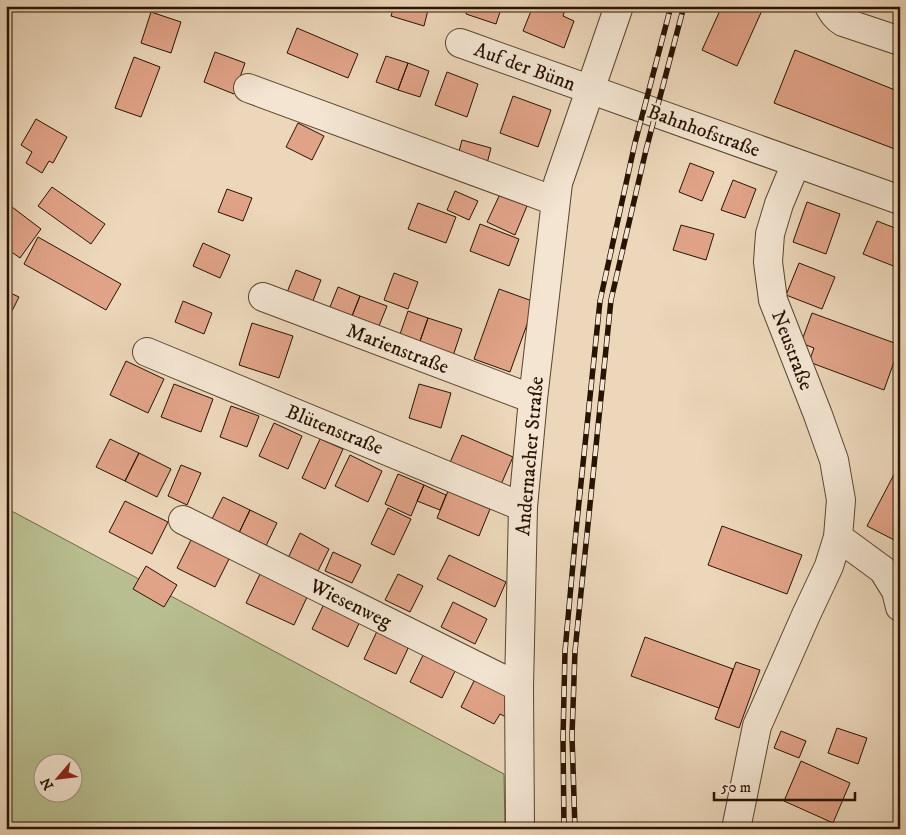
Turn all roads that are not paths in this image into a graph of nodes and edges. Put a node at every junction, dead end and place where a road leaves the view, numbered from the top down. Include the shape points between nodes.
1 (620, 6) edge
2 (829, 6) edge
3 (900, 41) edge
4 (460, 43) dead end
5 (248, 88) dead end
6 (591, 90) junction
7 (796, 163) junction
8 (900, 200) edge
9 (556, 201) junction
10 (263, 297) dead end
11 (147, 352) dead end
12 (532, 399) junction
13 (523, 507) junction
14 (183, 520) dead end
15 (838, 537) junction
16 (900, 607) edge
17 (519, 687) junction
18 (520, 829) edge
19 (736, 829) edge

1 - 6 street
2 - 3 street via 843,22
4 - 6 street, Auf der Bünn
5 - 9 street
6 - 7 street, Bahnhofstraße
6 - 9 street, Andernacher Straße via 558,183
7 - 8 street, Bahnhofstraße
7 - 15 street, Neustraße via 770,234 768,262 773,300 834,460 841,500
9 - 12 street, Andernacher Straße
10 - 12 street, Marienstraße
11 - 13 street, Blütenstraße
12 - 13 street, Andernacher Straße
13 - 17 street, Andernacher Straße
14 - 17 street, Wiesenweg
15 - 16 street via 883,570 896,591
15 - 19 street, Neustraße via 829,566 757,726
17 - 18 street, Andernacher Straße

